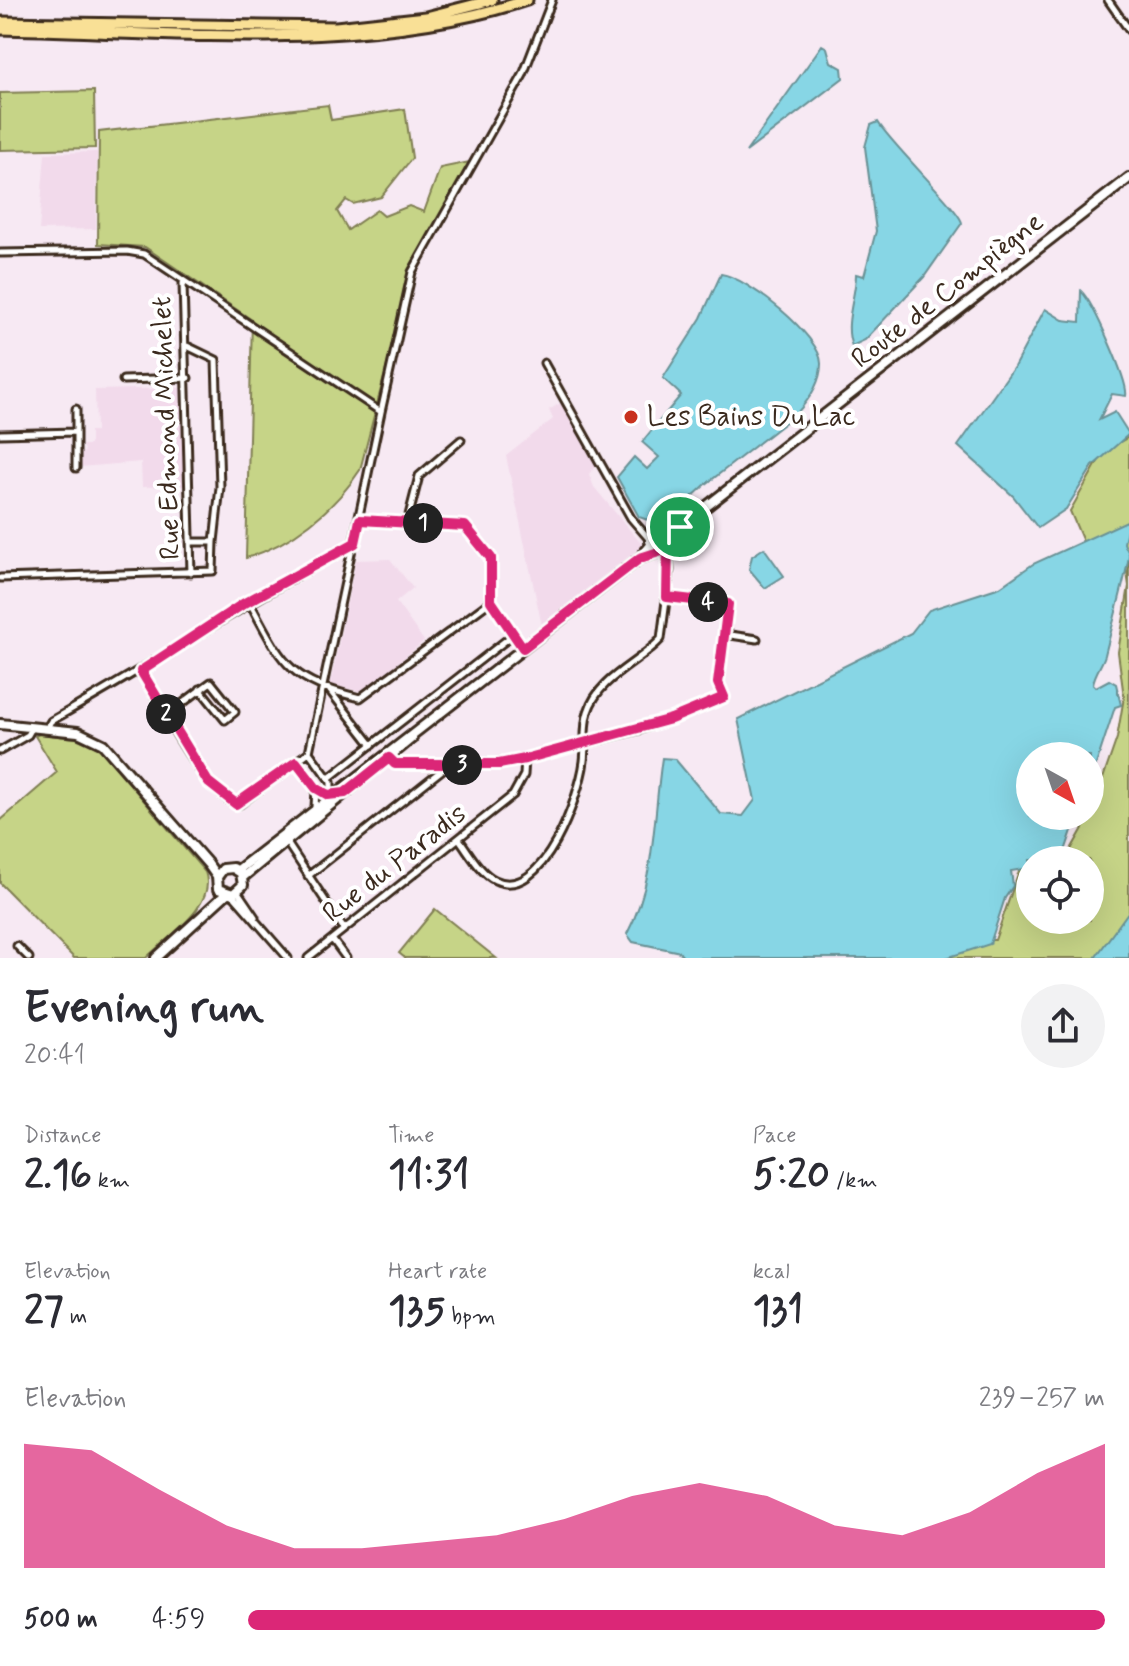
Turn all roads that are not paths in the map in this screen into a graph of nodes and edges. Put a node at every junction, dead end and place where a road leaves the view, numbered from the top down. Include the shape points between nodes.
1 (492, 0) edge
2 (527, 0) edge
3 (1108, 0) edge
4 (551, 2) edge
5 (0, 22) edge
6 (0, 29) edge
7 (1129, 30) edge
8 (1129, 178) edge
9 (0, 253) edge
10 (183, 282) junction
11 (187, 346) junction
12 (544, 363) dead end
13 (188, 378) junction
14 (123, 380) dead end
15 (76, 409) dead end
16 (381, 412) junction
17 (76, 432) junction
18 (0, 434) edge
19 (461, 440) dead end
20 (76, 468) dead end
21 (360, 520) junction
22 (407, 523) junction
23 (191, 542) junction
24 (214, 542) junction
25 (355, 543) junction
26 (659, 543) junction
27 (191, 573) junction
28 (0, 578) edge
29 (667, 597) junction
30 (249, 601) junction
31 (491, 601) junction
32 (514, 634) junction
33 (724, 634) junction
34 (757, 639) dead end
35 (523, 648) junction
36 (141, 671) junction
37 (200, 689) junction
38 (327, 690) junction
39 (167, 716) junction
40 (0, 724) edge
41 (32, 727) junction
42 (47, 728) junction
43 (584, 742) junction
44 (372, 745) junction
45 (0, 751) edge
46 (309, 752) junction
47 (387, 756) junction
48 (525, 759) junction
49 (296, 762) junction
50 (448, 765) junction
51 (330, 780) junction
52 (316, 788) junction
53 (346, 788) junction
54 (331, 794) junction
55 (318, 808) junction
56 (282, 837) junction
57 (459, 839) junction
58 (208, 864) junction
59 (223, 869) junction
60 (240, 873) junction
61 (308, 876) junction
62 (217, 877) junction
63 (229, 892) junction
64 (344, 929) junction
65 (332, 939) junction
66 (17, 946) dead end
67 (29, 958) edge
68 (156, 958) edge
69 (288, 958) edge
70 (308, 958) edge
71 (346, 958) edge

1 - 5 highway via 426,17 336,27
2 - 6 highway via 426,25 331,36
3 - 7 street
4 - 16 street via 523,75 412,272
8 - 26 main road, Route de Compiègne
9 - 10 street via 127,251 144,254
10 - 11 street, Rue Edmond Michelet
10 - 16 street
11 - 13 street, Rue Edmond Michelet
11 - 24 street via 216,360 220,487
12 - 26 street via 631,518
13 - 14 street
13 - 23 street, Rue Edmond Michelet
15 - 17 street
16 - 21 street
17 - 18 street
17 - 20 street
19 - 22 street via 419,476
21 - 22 street
21 - 25 street
22 - 31 street via 465,526 491,558
23 - 24 street
23 - 27 street, Rue Edmond Michelet
24 - 27 street via 213,571
25 - 30 street
25 - 38 street
26 - 29 street via 669,563
26 - 35 main road
27 - 28 street
29 - 33 street via 728,604
29 - 43 street via 661,639 596,695
30 - 36 street
30 - 38 street via 281,659 298,676
31 - 32 street
31 - 38 street via 370,693 360,698
32 - 35 street
32 - 44 street
33 - 34 street
33 - 43 street via 718,683 724,697 671,719
35 - 47 main road
36 - 39 street
36 - 42 street
37 - 37 street via 225,720 235,712 211,682
37 - 39 street
38 - 44 street
38 - 46 street
39 - 49 street via 208,782 236,804
40 - 41 main road
41 - 42 main road
41 - 45 street
42 - 58 main road via 78,732 103,744
43 - 48 street
43 - 57 street via 581,775 569,810 550,854 535,872 516,883 497,881
44 - 51 street
46 - 49 street
46 - 51 street
47 - 50 street via 395,764
47 - 53 main road
48 - 50 street
48 - 57 street, Rue du Paradis via 524,775 513,795
49 - 52 street
50 - 61 street
51 - 53 street
51 - 54 street
52 - 54 street
52 - 55 street
53 - 54 main road
53 - 55 main road
54 - 55 main road
55 - 56 main road
56 - 60 main road
56 - 61 street
57 - 64 street, Rue du Paradis
58 - 59 main road
58 - 62 main road
59 - 60 main road
59 - 62 main road
60 - 63 main road
61 - 64 street
62 - 63 main road
63 - 68 main road
63 - 69 street
64 - 65 street, Rue du Paradis
65 - 70 street, Rue du Paradis
65 - 71 street
66 - 67 street

